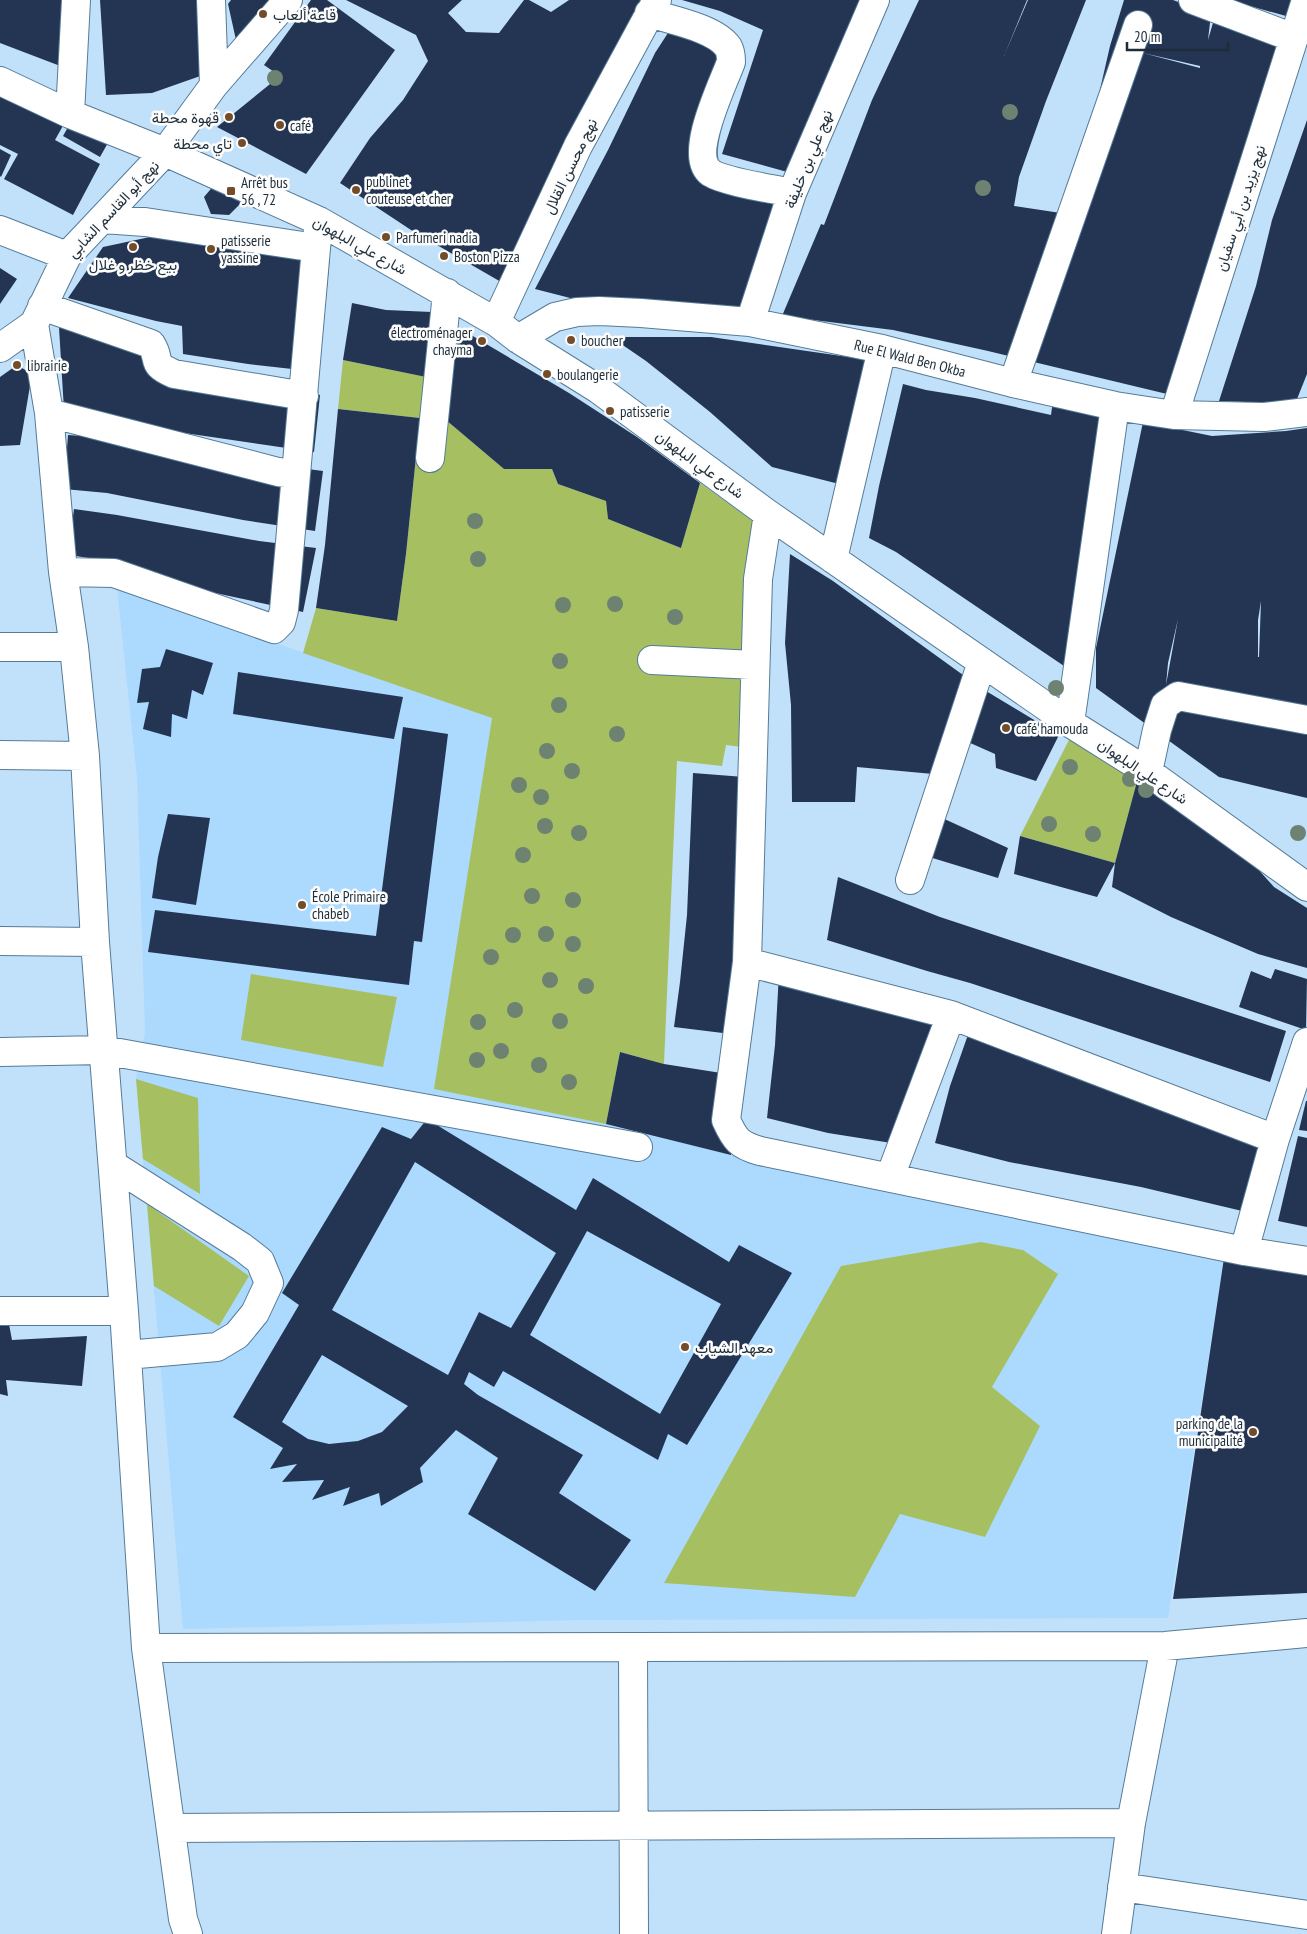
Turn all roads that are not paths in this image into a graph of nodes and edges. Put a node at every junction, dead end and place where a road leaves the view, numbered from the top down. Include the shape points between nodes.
1 (76, 0) edge
2 (211, 0) edge
3 (288, 0) edge
4 (875, 0) edge
5 (1193, 0) edge
6 (1306, 0) edge
7 (653, 7) edge
8 (1138, 25) dead end
9 (1294, 38) junction
10 (0, 80) edge
11 (214, 85) junction
12 (70, 114) junction
13 (165, 152) junction
14 (792, 193) junction
15 (103, 219) junction
16 (319, 221) junction
17 (0, 230) edge
18 (316, 248) junction
19 (67, 256) junction
20 (447, 293) junction
21 (38, 315) junction
22 (496, 322) junction
23 (750, 322) junction
24 (518, 339) junction
25 (0, 348) edge
26 (882, 349) junction
27 (1013, 383) junction
28 (304, 396) junction
29 (1115, 406) junction
30 (1307, 412) edge
31 (49, 413) junction
32 (1174, 415) junction
33 (430, 458) dead end
34 (295, 474) junction
35 (768, 514) junction
36 (833, 559) junction
37 (63, 572) junction
38 (0, 647) edge
39 (74, 647) junction
40 (652, 660) dead end
41 (982, 662) junction
42 (755, 666) junction
43 (1307, 720) edge
44 (1070, 724) junction
45 (0, 754) edge
46 (85, 756) junction
47 (1148, 772) junction
48 (910, 880) dead end
49 (1307, 887) edge
50 (0, 941) edge
51 (95, 942) junction
52 (747, 962) junction
53 (951, 1015) junction
54 (1307, 1042) edge
55 (103, 1050) junction
56 (0, 1052) edge
57 (1275, 1140) junction
58 (638, 1147) dead end
59 (113, 1165) junction
60 (890, 1177) junction
61 (1244, 1251) junction
62 (1307, 1261) edge
63 (0, 1311) edge
64 (124, 1311) junction
65 (127, 1355) junction
66 (1307, 1633) edge
67 (1165, 1646) junction
68 (633, 1647) junction
69 (146, 1648) junction
70 (1131, 1823) junction
71 (634, 1825) junction
72 (171, 1828) junction
73 (1122, 1887) junction
74 (1307, 1915) edge
75 (188, 1934) edge
76 (634, 1934) edge
77 (1116, 1934) edge

1 - 12 street
2 - 11 street
3 - 11 street, نهج أبو القاسم الشابي
4 - 14 street, نهج علي بن خليفة
5 - 9 street
6 - 9 street, نهج يزيد بن أبي سفيان
7 - 14 street, نهج محسن القلال via 711,34 728,46 731,53 732,62 703,139 705,166 712,173 737,181
7 - 22 street, نهج محسن القلال via 578,146
8 - 27 street
9 - 32 street, نهج يزيد بن أبي سفيان
10 - 12 street, شارع علي البلهوان
11 - 13 street, نهج أبو القاسم الشابي
12 - 13 street, شارع علي البلهوان
13 - 15 street, نهج أبو القاسم الشابي
13 - 16 street, شارع علي البلهوان
14 - 23 street, نهج علي بن خليفة
15 - 18 street via 145,222
15 - 19 street, نهج أبو القاسم الشابي
16 - 18 street
16 - 20 street, شارع علي البلهوان
17 - 19 street
18 - 28 street
19 - 21 street, نهج أبو القاسم الشابي
20 - 22 street, شارع علي البلهوان
20 - 33 street
21 - 25 street, نهج أبو القاسم الشابي
21 - 28 street via 151,344 157,363 174,374
21 - 31 street
22 - 24 street, شارع علي البلهوان
23 - 24 street, Rue El Wald Ben Okba via 641,313 577,312 555,317
23 - 26 street, Rue El Wald Ben Okba
24 - 35 street, شارع علي البلهوان via 598,389
26 - 27 street, Rue El Wald Ben Okba
26 - 36 street
27 - 29 street, Rue El Wald Ben Okba
28 - 34 street
29 - 32 street, Rue El Wald Ben Okba
29 - 44 street
30 - 32 street, Rue El Wald Ben Okba via 1264,417
31 - 34 street
31 - 37 street
34 - 37 street via 284,610 281,622 274,628 114,573
35 - 36 street, شارع علي البلهوان
35 - 42 street via 758,579
36 - 41 street, شارع علي البلهوان
37 - 39 street
38 - 39 street
39 - 46 street
40 - 42 street
41 - 44 street, شارع علي البلهوان
41 - 48 street
42 - 52 street
43 - 47 street via 1178,696 1165,705
44 - 47 street, شارع علي البلهوان
45 - 46 street
46 - 51 street
47 - 49 street, شارع علي البلهوان
50 - 51 street
51 - 55 street
52 - 53 street
52 - 60 street via 726,1120 734,1138 760,1151
53 - 57 street
53 - 60 street
54 - 57 street
55 - 56 street
55 - 58 street
55 - 59 street
57 - 61 street
59 - 64 street
59 - 65 street via 242,1247 260,1261 268,1283 255,1313 237,1335 217,1347
60 - 61 street
61 - 62 street
63 - 64 street
64 - 65 street
65 - 69 street
66 - 67 street
67 - 68 street
67 - 70 street
68 - 69 street
68 - 71 street
69 - 72 street
70 - 71 street
70 - 73 street
71 - 72 street
71 - 76 street
72 - 75 street via 183,1919
73 - 74 street
73 - 77 street

